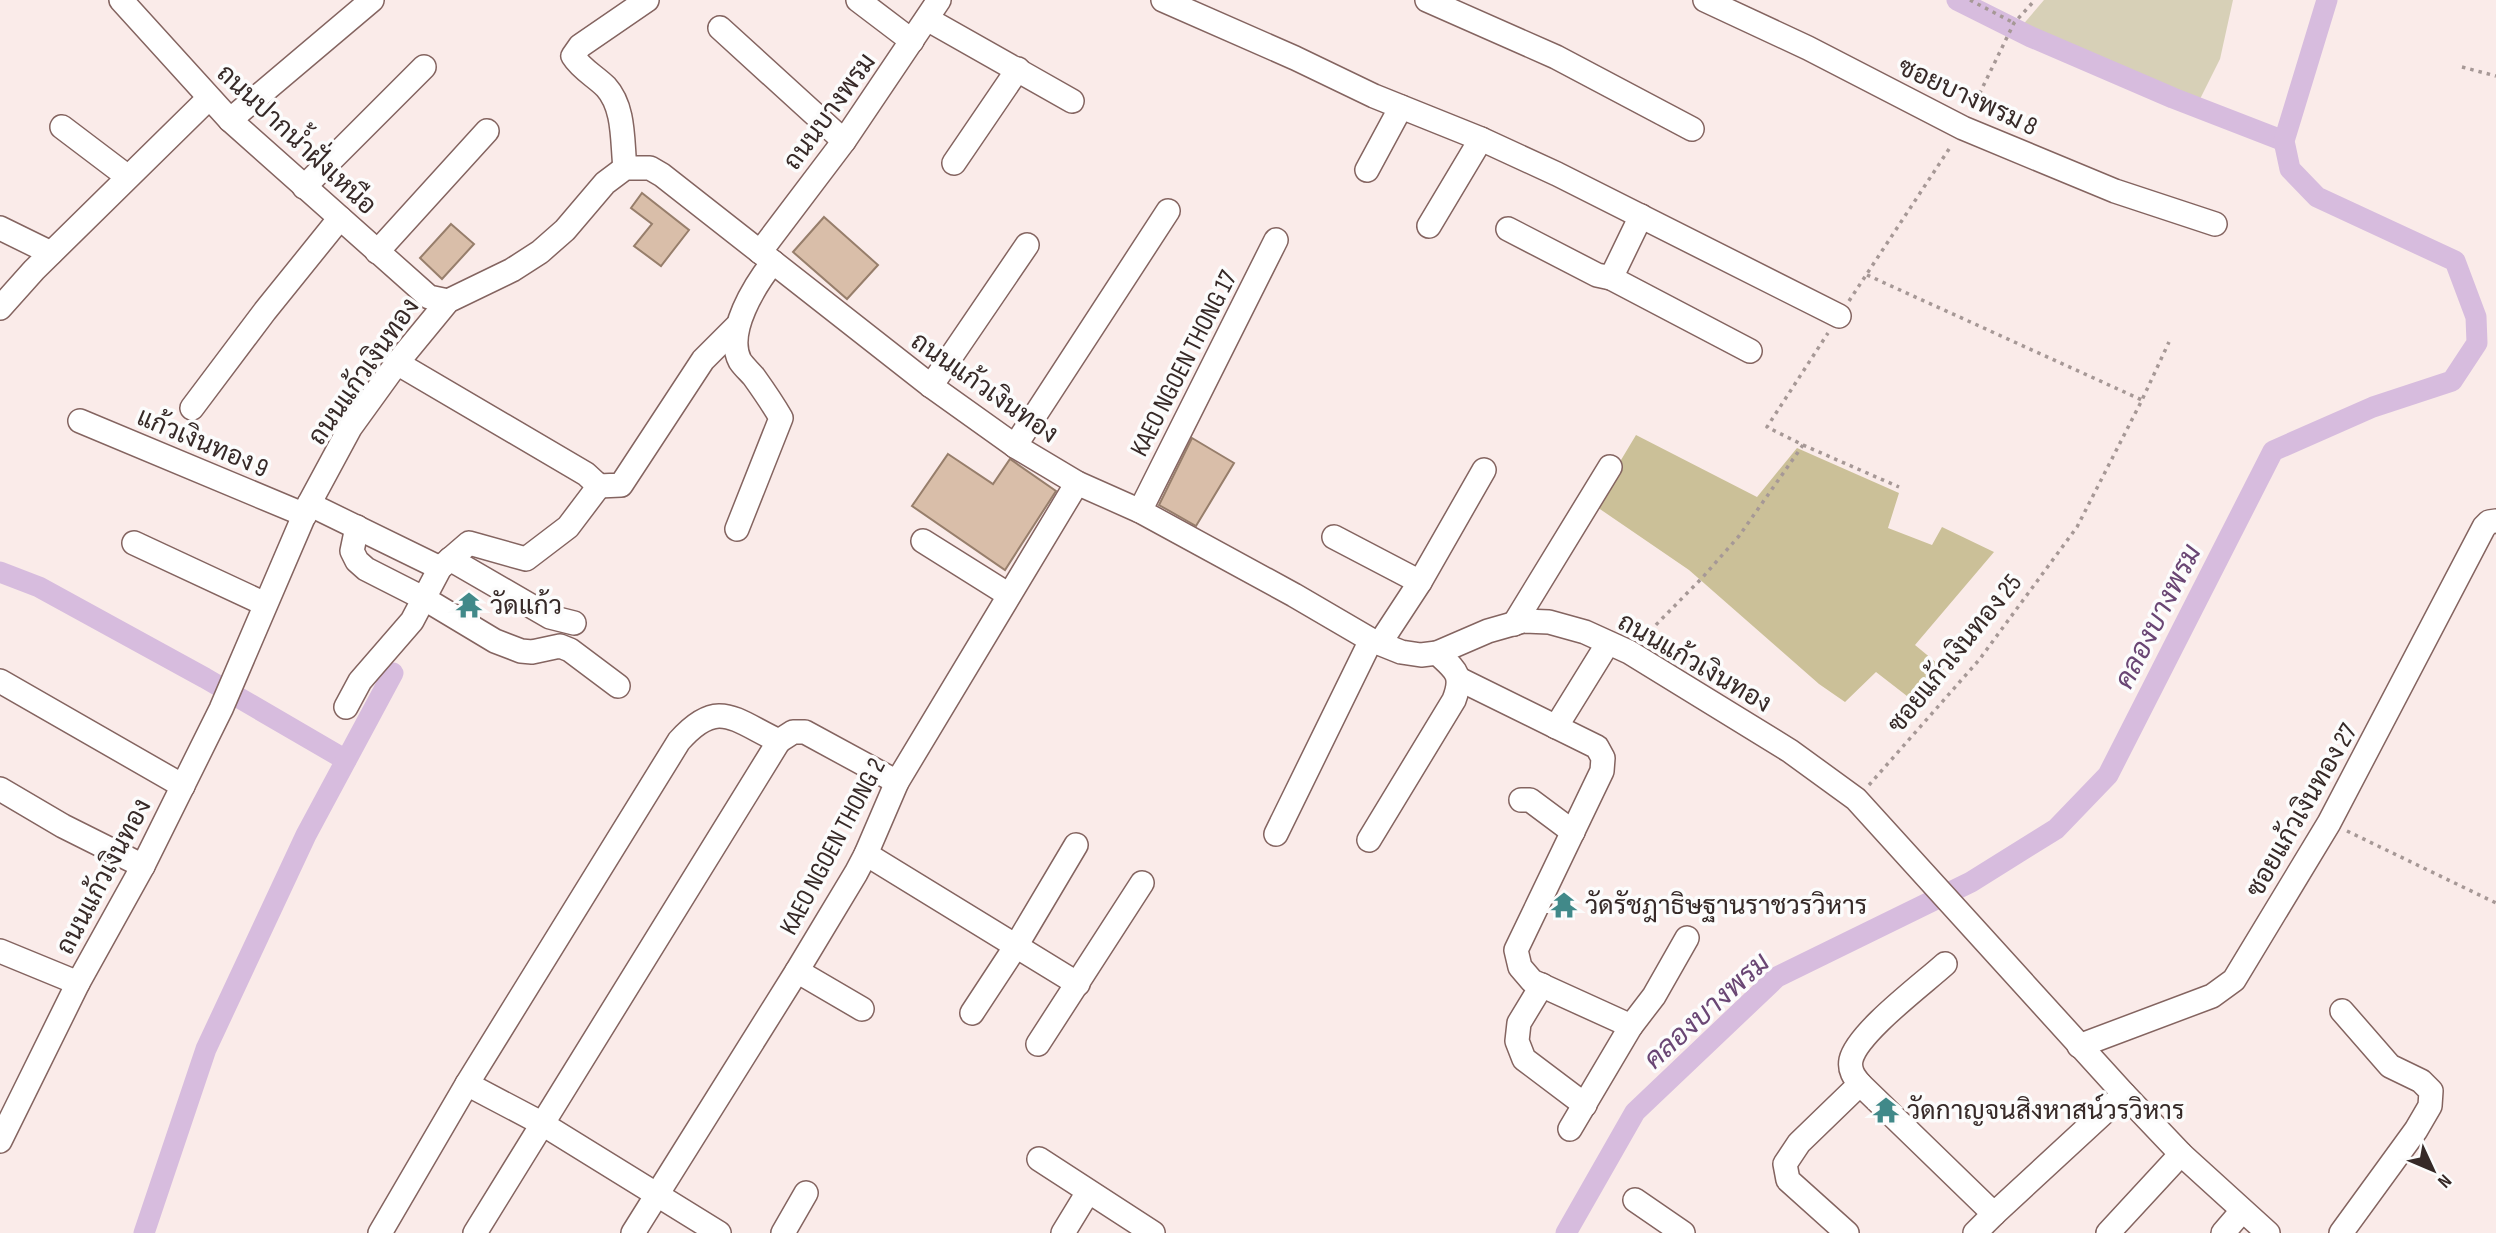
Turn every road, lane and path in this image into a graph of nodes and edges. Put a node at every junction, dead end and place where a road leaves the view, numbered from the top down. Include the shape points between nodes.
1 (121, 0) edge
2 (372, 0) edge
3 (647, 0) edge
4 (858, 0) edge
5 (1163, 0) edge
6 (1427, 0) edge
7 (1705, 0) edge
8 (1970, 0) edge
9 (2035, 0) edge
10 (933, 9) edge
11 (2013, 25) junction
12 (720, 28) dead end
13 (912, 41) junction
14 (424, 67) dead end
15 (2462, 67) dead end
16 (1018, 69) junction
17 (2496, 76) edge
18 (209, 98) junction
19 (1072, 101) dead end
20 (1401, 107) junction
21 (230, 120) junction
22 (62, 127) dead end
23 (1963, 128) junction
24 (1692, 129) dead end
25 (487, 131) dead end
26 (1481, 139) junction
27 (844, 141) junction
28 (954, 163) dead end
29 (625, 168) junction
30 (1367, 170) dead end
31 (128, 177) junction
32 (304, 187) junction
33 (1168, 211) dead end
34 (1641, 216) junction
35 (340, 218) junction
36 (2215, 224) dead end
37 (1429, 226) dead end
38 (0, 228) edge
39 (1508, 229) dead end
40 (1276, 240) dead end
41 (1027, 245) dead end
42 (377, 252) junction
43 (51, 253) junction
44 (766, 257) junction
45 (1867, 275) junction
46 (1611, 278) junction
47 (448, 301) junction
48 (0, 308) edge
49 (1839, 316) junction
50 (736, 327) junction
51 (2169, 342) dead end
52 (1750, 351) dead end
53 (397, 363) junction
54 (931, 386) junction
55 (2142, 400) junction
56 (192, 408) dead end
57 (79, 421) dead end
58 (1803, 445) junction
59 (1015, 446) junction
60 (1610, 467) dead end
61 (1484, 470) dead end
62 (1077, 483) junction
63 (599, 486) junction
64 (1899, 487) dead end
65 (307, 510) junction
66 (1140, 512) junction
67 (2496, 521) edge
68 (357, 527) junction
69 (737, 529) dead end
70 (1334, 537) dead end
71 (923, 541) dead end
72 (134, 543) dead end
73 (445, 564) junction
74 (1419, 582) junction
75 (1010, 596) junction
76 (425, 599) junction
77 (265, 604) junction
78 (574, 623) dead end
79 (1514, 624) junction
80 (1375, 642) junction
81 (1619, 647) junction
82 (1437, 653) junction
83 (1459, 680) junction
84 (0, 681) edge
85 (618, 686) dead end
86 (345, 707) dead end
87 (1556, 727) junction
88 (779, 741) junction
89 (897, 782) junction
90 (183, 786) junction
91 (0, 789) edge
92 (1856, 799) junction
93 (1521, 800) dead end
94 (2329, 822) junction
95 (1573, 832) junction
96 (1276, 834) dead end
97 (1368, 840) dead end
98 (1076, 845) dead end
99 (866, 854) junction
100 (143, 866) junction
101 (1142, 883) dead end
102 (2496, 903) edge
103 (1688, 938) dead end
104 (1016, 946) junction
105 (0, 951) edge
106 (1945, 964) dead end
107 (797, 971) junction
108 (78, 983) junction
109 (1078, 984) junction
110 (1542, 985) junction
111 (862, 1009) dead end
112 (2342, 1011) dead end
113 (972, 1013) dead end
114 (1631, 1026) junction
115 (1038, 1044) dead end
116 (2080, 1046) junction
117 (467, 1084) junction
118 (1860, 1084) junction
119 (2123, 1094) junction
120 (1585, 1105) junction
121 (541, 1123) junction
122 (1570, 1129) dead end
123 (2, 1132) edge
124 (2180, 1154) junction
125 (1039, 1159) dead end
126 (1088, 1192) junction
127 (806, 1193) dead end
128 (657, 1194) junction
129 (1635, 1200) dead end
130 (2242, 1211) junction
131 (1994, 1214) junction
132 (380, 1233) edge
133 (475, 1233) edge
134 (633, 1233) edge
135 (719, 1233) edge
136 (783, 1233) edge
137 (1063, 1233) edge
138 (1153, 1233) edge
139 (1683, 1233) edge
140 (1847, 1233) edge
141 (1976, 1233) edge
142 (2108, 1233) edge
143 (2223, 1233) edge
144 (2268, 1233) edge
145 (2341, 1233) edge

1 - 18 street, ถนนปากน้ำฝั่งเหนือ
2 - 21 street
3 - 29 street via 580,46 573,56 609,90 618,106
4 - 13 street
5 - 20 street
6 - 24 street via 1556,57
7 - 23 street, ซอยบางพรม 8
8 - 11 path
9 - 11 path
10 - 13 street, ถนนบางพรม
10 - 16 street
11 - 23 path
12 - 27 street
13 - 27 street, ถนนบางพรม
14 - 32 street
15 - 17 path
16 - 19 street
16 - 28 street
18 - 21 street, ถนนปากน้ำฝั่งเหนือ
18 - 31 street
20 - 26 street
20 - 30 street
21 - 32 street, ถนนปากน้ำฝั่งเหนือ
22 - 31 street
23 - 36 street, ซอยบางพรม 8 via 2115,191
23 - 45 path
25 - 42 street
26 - 34 street
26 - 37 street
27 - 44 street, ถนนบางพรม
29 - 44 street, ถนนแก้วเงินทอง via 650,168 663,175
29 - 47 street, ถนนแก้วเงินทอง via 540,252
31 - 43 street
32 - 35 street, ถนนปากน้ำฝั่งเหนือ
33 - 59 street
34 - 46 street
34 - 49 street
35 - 42 street, ถนนปากน้ำฝั่งเหนือ
35 - 56 street
38 - 43 street
39 - 46 street
40 - 66 street, KAEO NGOEN THONG 17
41 - 54 street
42 - 47 street, ถนนปากน้ำฝั่งเหนือ via 429,297
43 - 48 street
44 - 50 street, ถนนบางพรม via 763,276
44 - 54 street, ถนนแก้วเงินทอง
45 - 49 path
45 - 55 path
46 - 52 street
47 - 53 street, ถนนแก้วเงินทอง
49 - 58 path via 1767,426
50 - 63 street, ถนนบางพรม via 703,360 621,485
50 - 69 street via 741,362 781,418
51 - 55 path, ซอยแก้วเงินทอง 25
53 - 63 street
53 - 65 street, ถนนแก้วเงินทอง via 350,428
54 - 59 street, ถนนแก้วเงินทอง
55 - 92 path, ซอยแก้วเงินทอง 25 via 2077,527 1979,660
57 - 65 street, แก้วเงินทอง 9
58 - 64 path
58 - 81 path via 1727,550
59 - 62 street, ถนนแก้วเงินทอง
60 - 79 street
61 - 74 street
62 - 66 street, ถนนแก้วเงินทอง
62 - 75 street, KAEO NGOEN THONG 2
63 - 73 street via 568,527 526,559 469,543
65 - 68 street, แก้วเงินทอง 9
65 - 77 street, ถนนแก้วเงินทอง
66 - 80 street, ถนนแก้วเงินทอง
67 - 94 street, ซอยแก้วเงินทอง 27 via 2484,527
68 - 73 street, แก้วเงินทอง 9
68 - 76 street via 352,551 356,561
70 - 74 street
71 - 75 street
72 - 77 street
73 - 76 street
73 - 78 street, แก้วเงินทอง 9 via 550,617
74 - 80 street
75 - 89 street, KAEO NGOEN THONG 2
76 - 85 street via 495,641 521,651 560,646 570,650
76 - 86 street
77 - 90 street, ถนนแก้วเงินทอง via 234,682
79 - 81 street, ถนนแก้วเงินทอง via 1549,622
79 - 82 street, ถนนแก้วเงินทอง
80 - 82 street, ถนนแก้วเงินทอง via 1401,652
80 - 96 street
81 - 87 street
81 - 92 street, ถนนแก้วเงินทอง via 1790,751
82 - 83 street
83 - 87 street
83 - 97 street via 1454,700
84 - 90 street
87 - 95 street via 1597,747 1603,758 1602,771
88 - 89 street via 793,732 805,732
88 - 117 street via 722,714 694,724 679,741
88 - 121 street
89 - 99 street, KAEO NGOEN THONG 2
90 - 100 street, ถนนแก้วเงินทอง
91 - 100 street via 63,827
92 - 116 street, ถนนแก้วเงินทอง
93 - 95 street via 1530,800
94 - 102 path
94 - 116 street, ซอยแก้วเงินทอง 27 via 2234,980 2212,996
95 - 110 street via 1516,950 1520,967
98 - 104 street
99 - 104 street
99 - 107 street, KAEO NGOEN THONG 2
100 - 108 street, ถนนแก้วเงินทอง
101 - 109 street
103 - 114 street
104 - 109 street
104 - 113 street
105 - 108 street
106 - 118 street via 1867,1034 1851,1060 1852,1074
107 - 111 street
107 - 128 street, KAEO NGOEN THONG 2
108 - 123 street, ถนนแก้วเงินทอง
109 - 115 street
110 - 114 street
110 - 120 street via 1519,1023 1517,1041 1524,1059
112 - 145 street via 2390,1066 2421,1081 2431,1091 2431,1099 2416,1130
114 - 120 street
116 - 119 street, ถนนแก้วเงินทอง
117 - 121 street
117 - 132 street
118 - 131 street
118 - 140 street via 1799,1143 1785,1164 1788,1180
119 - 124 street, ถนนแก้วเงินทอง
119 - 131 street
120 - 122 street
121 - 128 street
121 - 133 street
124 - 130 street, ถนนแก้วเงินทอง
124 - 142 street
125 - 126 street
126 - 137 street
126 - 138 street
127 - 136 street
128 - 134 street, KAEO NGOEN THONG 2
128 - 135 street
129 - 139 street
130 - 143 street
130 - 144 street, ถนนแก้วเงินทอง
131 - 141 street

